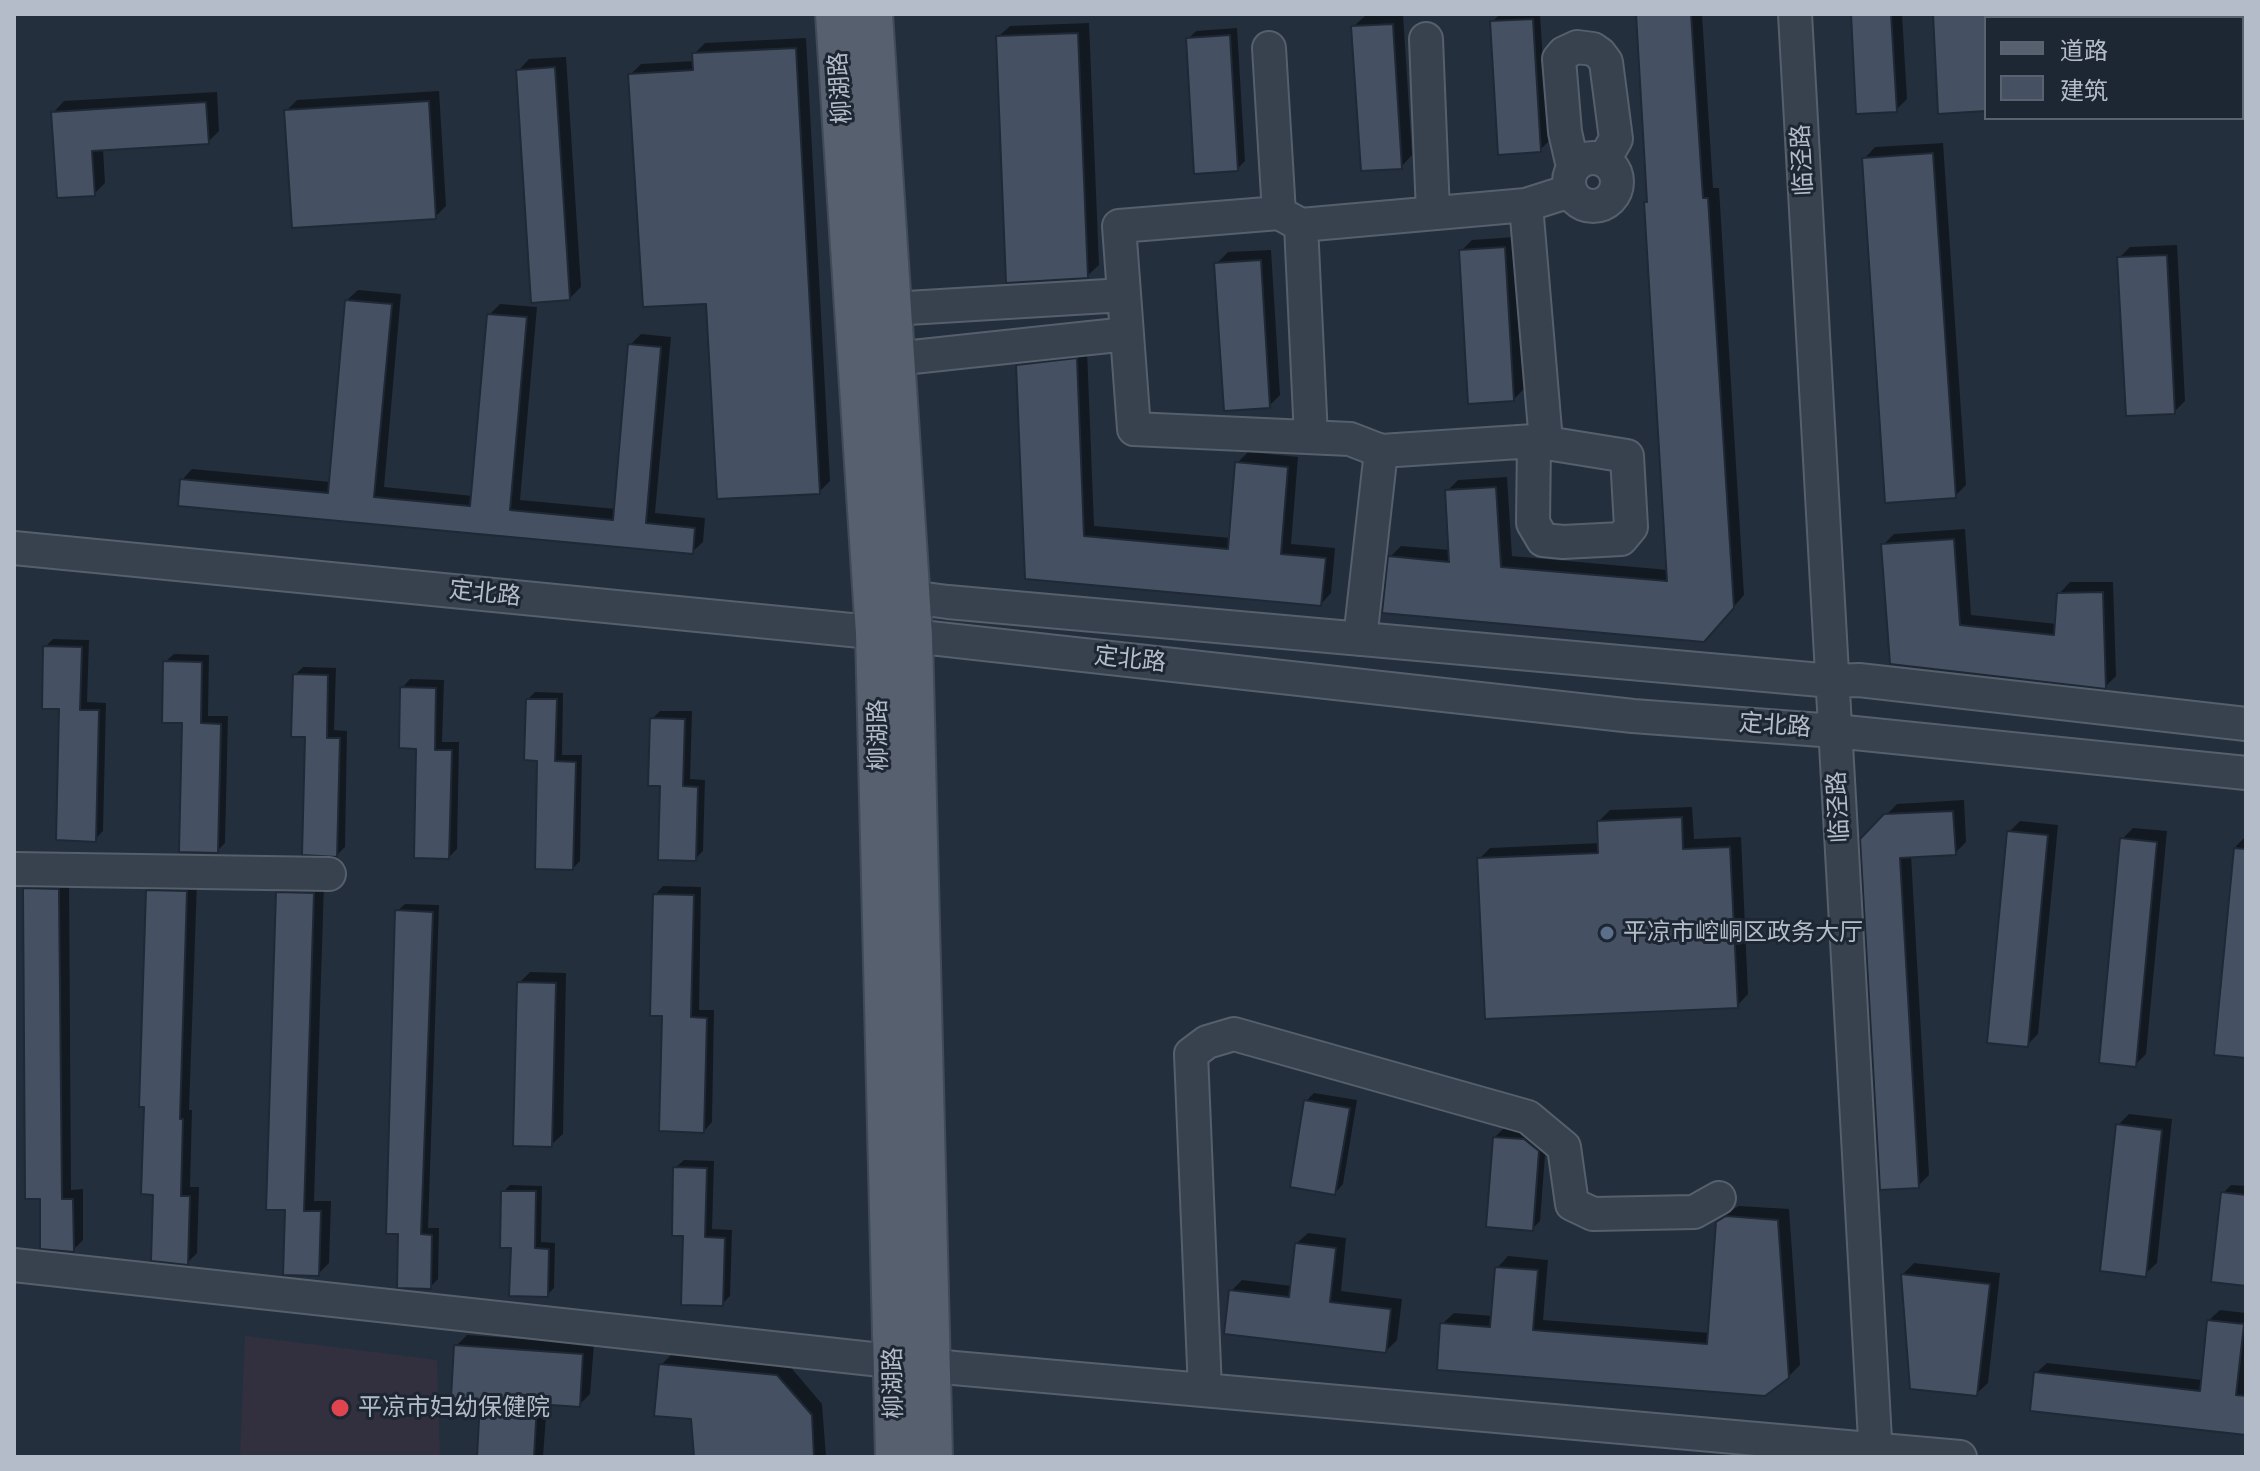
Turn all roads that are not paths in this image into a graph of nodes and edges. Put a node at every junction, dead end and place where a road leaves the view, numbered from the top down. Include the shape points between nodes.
1 (836, 14) edge
2 (872, 14) edge
3 (1795, 14) edge
4 (1426, 39) dead end
5 (1269, 48) dead end
6 (1582, 173) dead end
7 (1526, 205) junction
8 (1433, 213) junction
9 (1290, 219) junction
10 (1124, 295) junction
11 (891, 309) junction
12 (1127, 334) junction
13 (894, 359) junction
14 (1311, 437) junction
15 (1381, 451) junction
16 (14, 548) edge
17 (910, 597) junction
18 (894, 634) junction
19 (1360, 639) junction
20 (1832, 681) junction
21 (2246, 724) edge
22 (1835, 731) junction
23 (2246, 773) edge
24 (14, 869) edge
25 (329, 874) dead end
26 (1719, 1198) dead end
27 (14, 1265) edge
28 (912, 1364) junction
29 (1205, 1390) junction
30 (1876, 1453) edge
31 (896, 1457) edge
32 (932, 1457) edge
33 (1960, 1457) edge

1 - 18 main road, 柳湖路
2 - 11 main road, 柳湖路
3 - 20 street, 临泾路
4 - 8 street
5 - 9 street
6 - 7 street
7 - 8 street
7 - 15 street via 1540,442
8 - 9 street
9 - 10 street via 1119,226
9 - 14 street
10 - 11 street
10 - 12 street
11 - 13 main road, 柳湖路
12 - 13 street
12 - 14 street via 1134,429
13 - 17 main road, 柳湖路
14 - 15 street via 1350,439
15 - 19 street
16 - 18 street, 定北路
17 - 18 main road, 柳湖路
17 - 19 street
18 - 22 street, 定北路 via 1633,716
18 - 28 main road, 柳湖路
19 - 20 street
20 - 21 street via 1875,681
20 - 22 street, 临泾路
22 - 23 street, 定北路
22 - 30 street, 临泾路
24 - 25 street
26 - 29 street via 1694,1212 1593,1214 1572,1204 1564,1147 1528,1117 1234,1034 1207,1042 1191,1054
27 - 28 street
28 - 29 street
28 - 31 main road, 柳湖路
28 - 32 main road, 柳湖路
29 - 30 street
30 - 33 street

